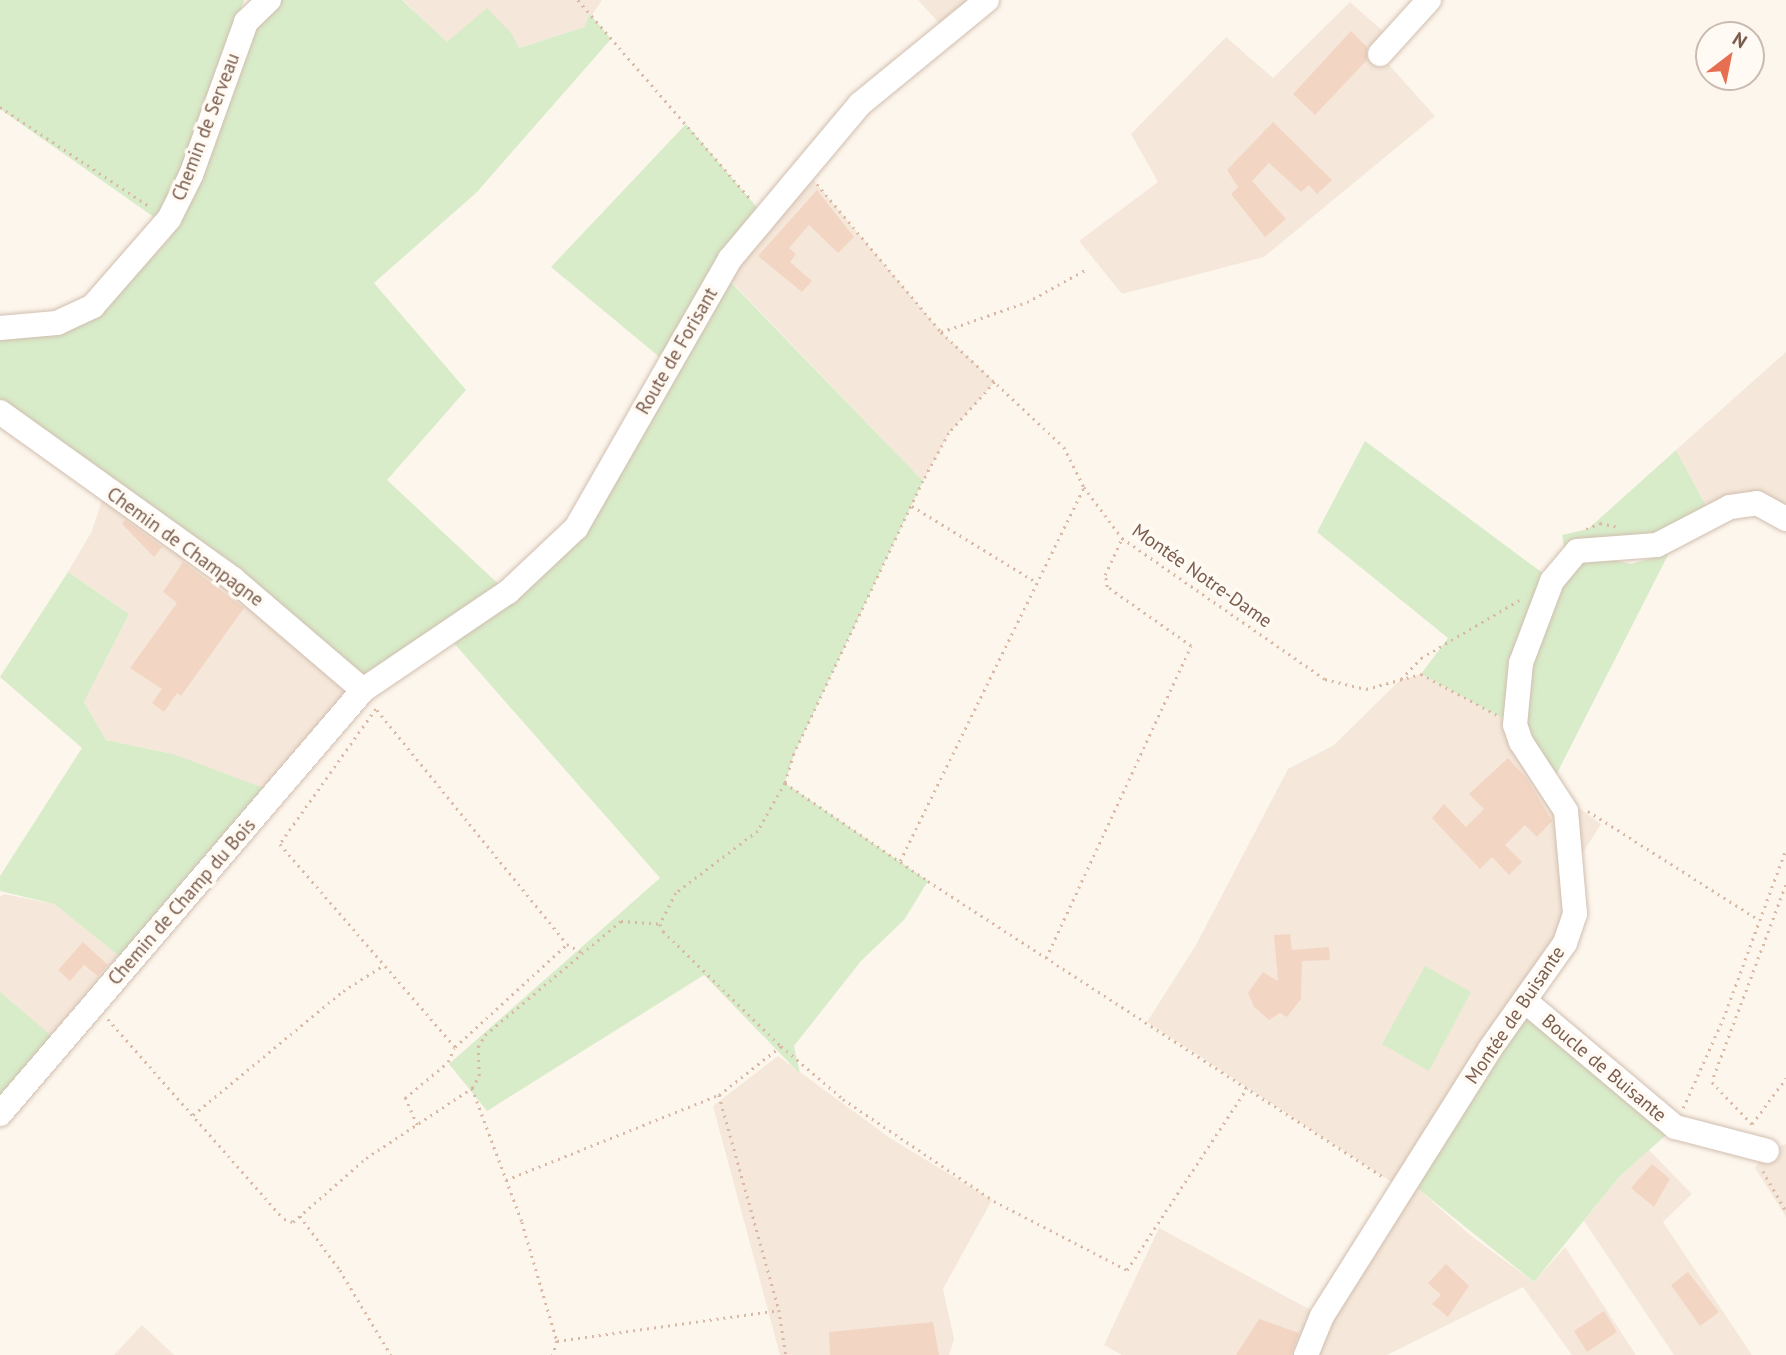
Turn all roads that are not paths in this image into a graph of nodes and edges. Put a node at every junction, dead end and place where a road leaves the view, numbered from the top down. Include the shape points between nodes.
1 (269, 0) edge
2 (987, 0) edge
3 (1429, 0) edge
4 (1380, 54) dead end
5 (0, 328) edge
6 (0, 412) edge
7 (1786, 519) edge
8 (370, 700) junction
9 (1525, 1001) junction
10 (0, 1114) edge
11 (1767, 1151) road end
12 (1306, 1355) edge

1 - 5 street, Chemin de Serveau via 246,22 191,175 169,219 93,306 57,323
2 - 8 street, Route de Forisant via 860,104 730,259 576,528 508,592
3 - 4 street
6 - 8 street, Chemin de Champagne via 233,579
7 - 9 street, Montée de Buisante via 1757,503 1730,507 1657,545 1590,548 1566,558 1552,581 1521,663 1515,725 1521,742 1566,811 1575,914 1565,943
8 - 10 street, Chemin de Champ du Bois
9 - 11 street, Boucle de Buisante via 1675,1127
9 - 12 street, Montée de Buisante via 1322,1316

